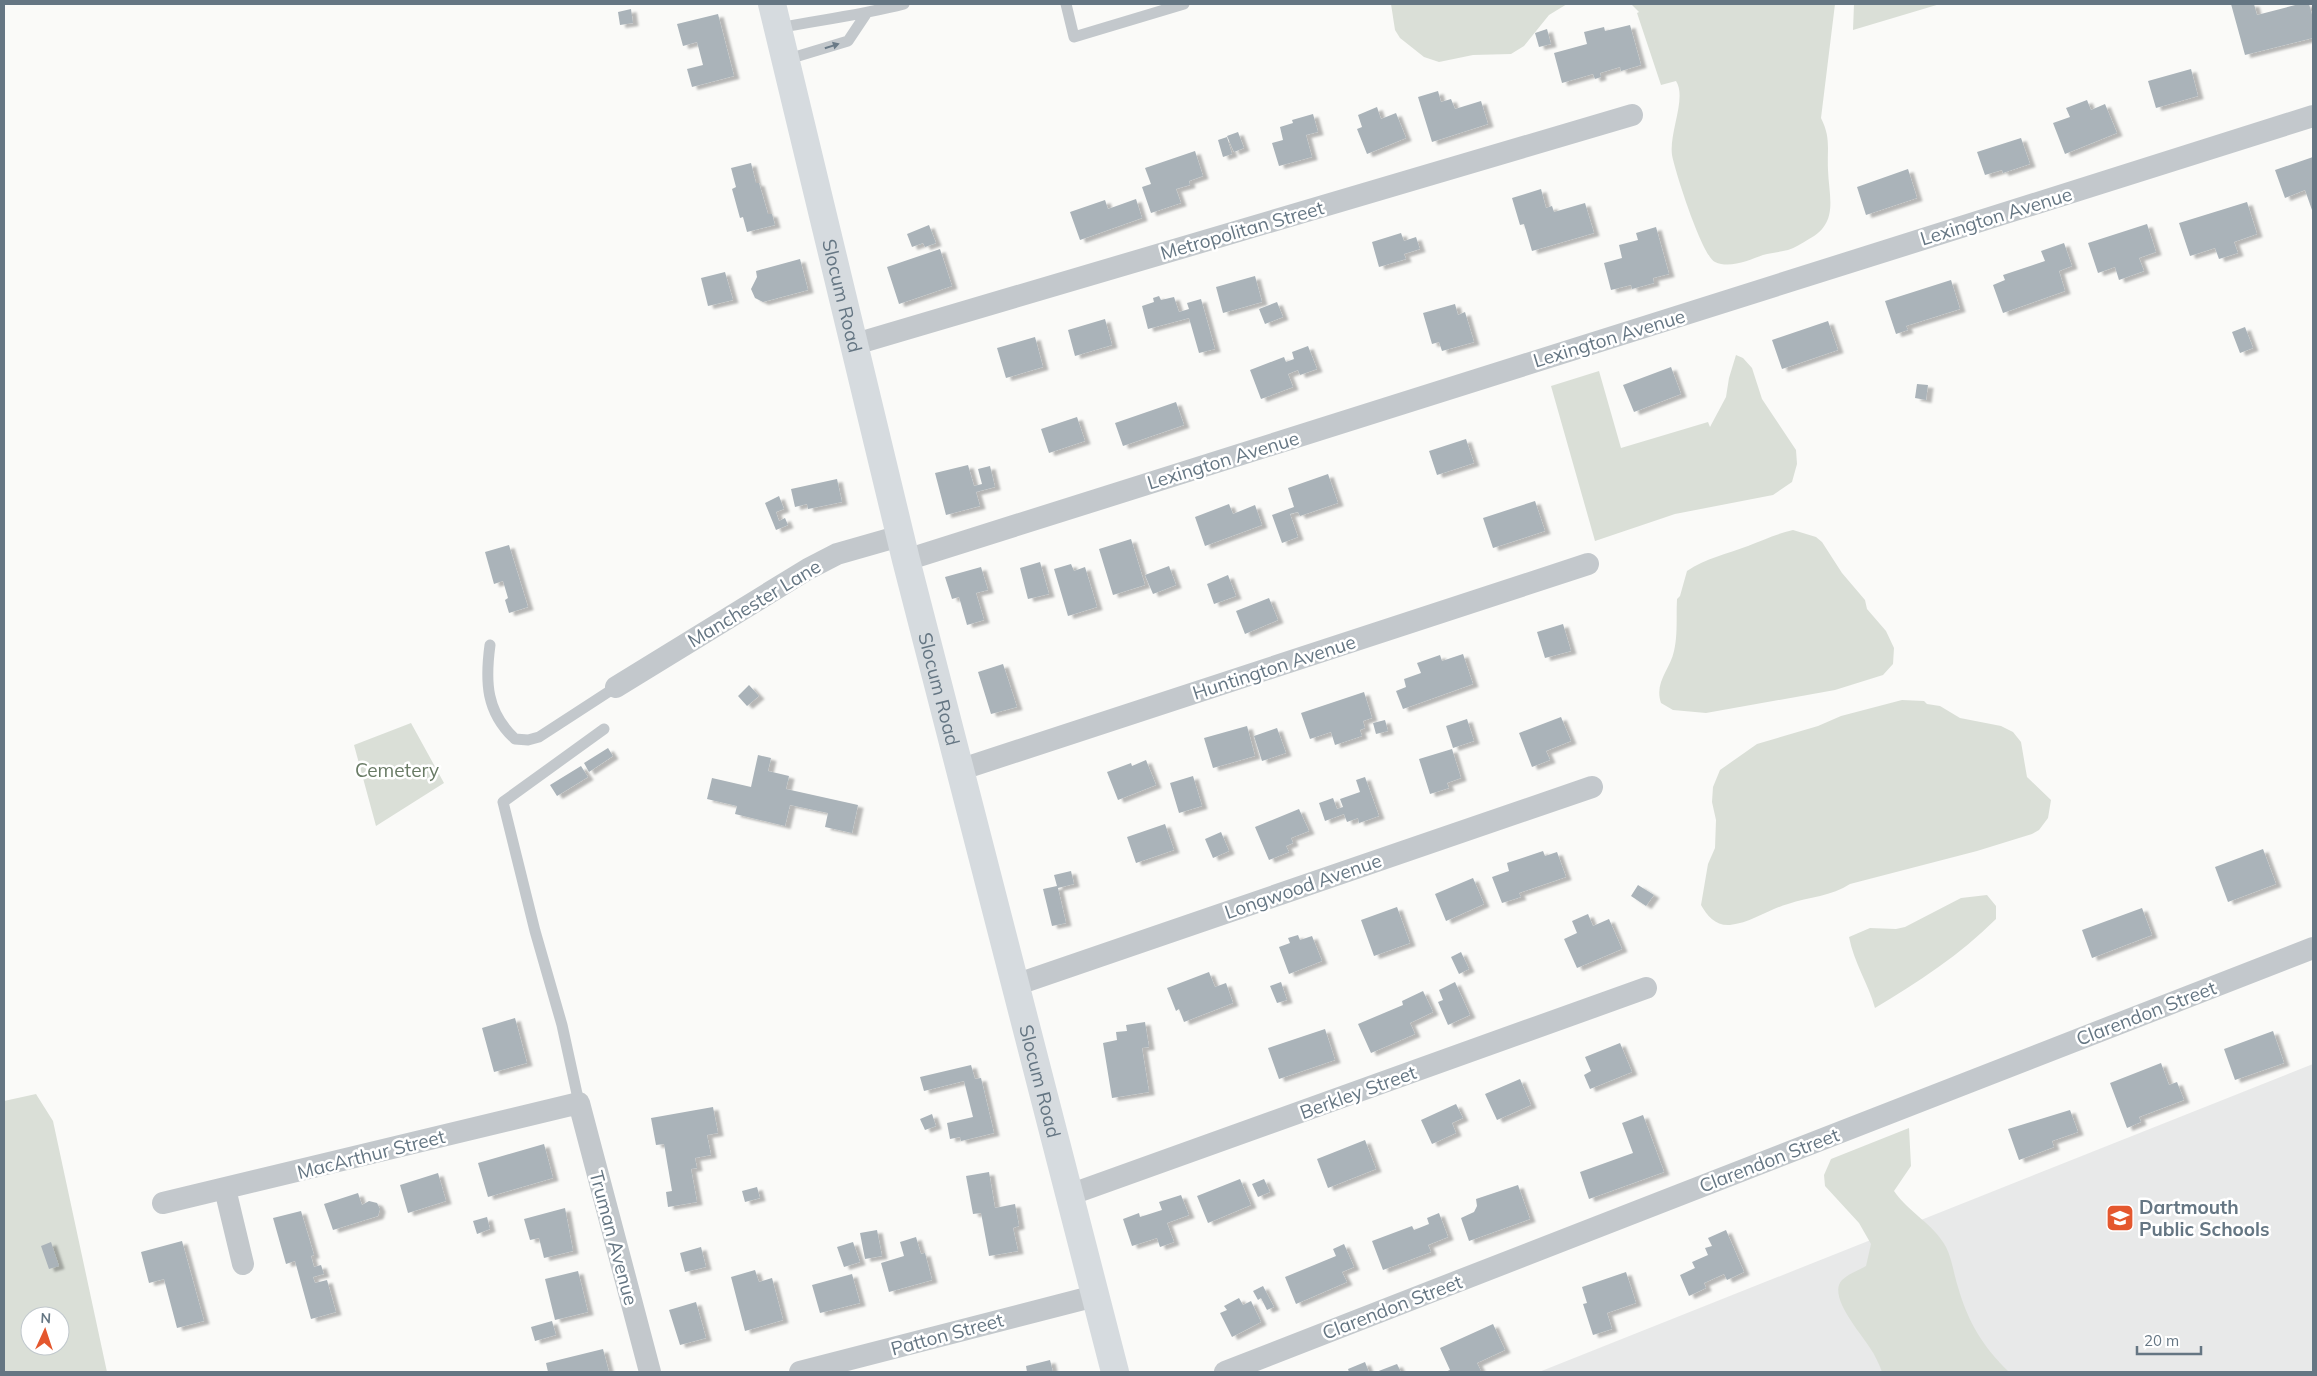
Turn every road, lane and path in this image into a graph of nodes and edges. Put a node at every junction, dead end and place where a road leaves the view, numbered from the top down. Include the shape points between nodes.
1 (904, 4) edge
2 (1066, 4) edge
3 (1184, 4) edge
4 (866, 14) junction
5 (775, 16) edge
6 (785, 60) junction
7 (1632, 115) dead end
8 (2313, 116) edge
9 (852, 345) junction
10 (903, 548) junction
11 (1588, 564) dead end
12 (490, 645) dead end
13 (616, 687) joint
14 (604, 729) dead end
15 (959, 770) junction
16 (1592, 787) dead end
17 (2313, 948) edge
18 (1015, 985) junction
19 (1646, 988) dead end
20 (578, 1103) junction
21 (225, 1190) junction
22 (1069, 1195) junction
23 (162, 1203) dead end
24 (243, 1264) dead end
25 (1094, 1296) junction
26 (650, 1372) edge
27 (800, 1372) edge
28 (1115, 1372) edge
29 (1225, 1372) edge

1 - 4 lane
2 - 3 lane via 1074,37
4 - 5 lane
6 -> 4 lane via 848,41
5 - 6 main road, Slocum Road
6 - 9 main road, Slocum Road
7 - 9 street, Metropolitan Street
8 - 10 street, Lexington Avenue
9 - 10 main road, Slocum Road
10 - 13 street, Manchester Lane via 837,554
10 - 15 main road, Slocum Road
11 - 15 street, Huntington Avenue
12 - 13 lane via 486,674 496,718 515,739 539,737
14 - 20 lane via 503,802 534,931 562,1025
15 - 18 main road, Slocum Road
16 - 18 street, Longwood Avenue
17 - 29 street, Clarendon Street
18 - 22 main road, Slocum Road
19 - 22 street, Berkley Street
20 - 21 street, MacArthur Street
20 - 26 street, Truman Avenue
21 - 23 street, MacArthur Street
21 - 24 street
22 - 25 main road, Slocum Road
25 - 27 street, Patton Street
25 - 28 main road, Slocum Road

